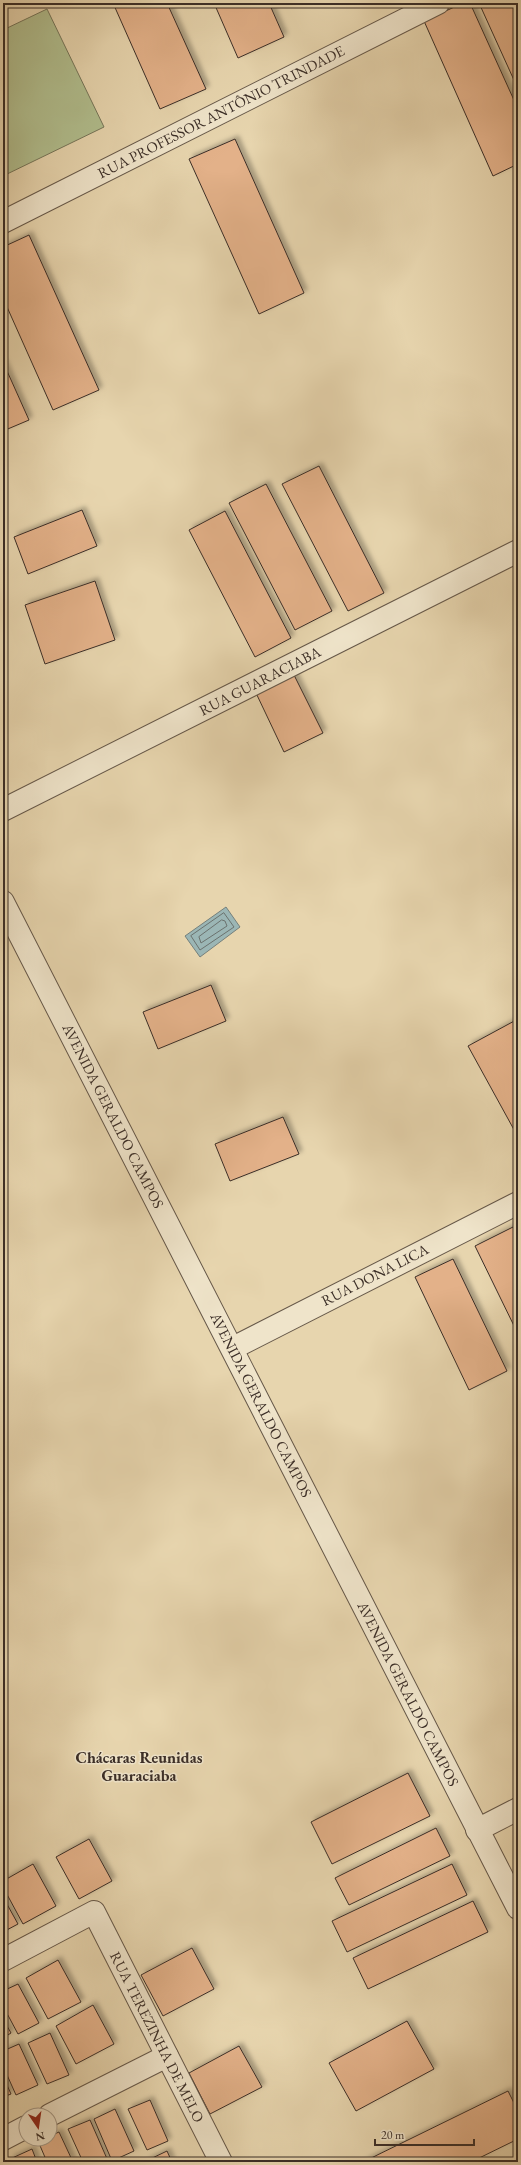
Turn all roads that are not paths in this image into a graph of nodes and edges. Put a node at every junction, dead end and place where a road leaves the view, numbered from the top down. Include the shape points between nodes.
1 (438, 3) edge
2 (3, 222) edge
3 (518, 551) edge
4 (3, 810) edge
5 (3, 902) edge
6 (518, 1203) edge
7 (232, 1348) junction
8 (518, 1809) edge
9 (476, 1830) junction
10 (518, 1908) edge
11 (3, 1960) edge
12 (167, 2056) junction
13 (58, 2111) edge
14 (18, 2131) edge
15 (3, 2139) edge
16 (221, 2162) edge

1 - 2 street, RUA PROFESSOR ANTÔNIO TRINDADE
3 - 4 street, RUA GUARACIABA
5 - 7 street, AVENIDA GERALDO CAMPOS
6 - 7 street, RUA DONA LICA
7 - 9 street, AVENIDA GERALDO CAMPOS
8 - 9 street
9 - 10 street, AVENIDA GERALDO CAMPOS
11 - 12 street, RUA TEREZINHA DE MELO via 94,1912
12 - 13 street
12 - 16 street, RUA TEREZINHA DE MELO
14 - 15 street

